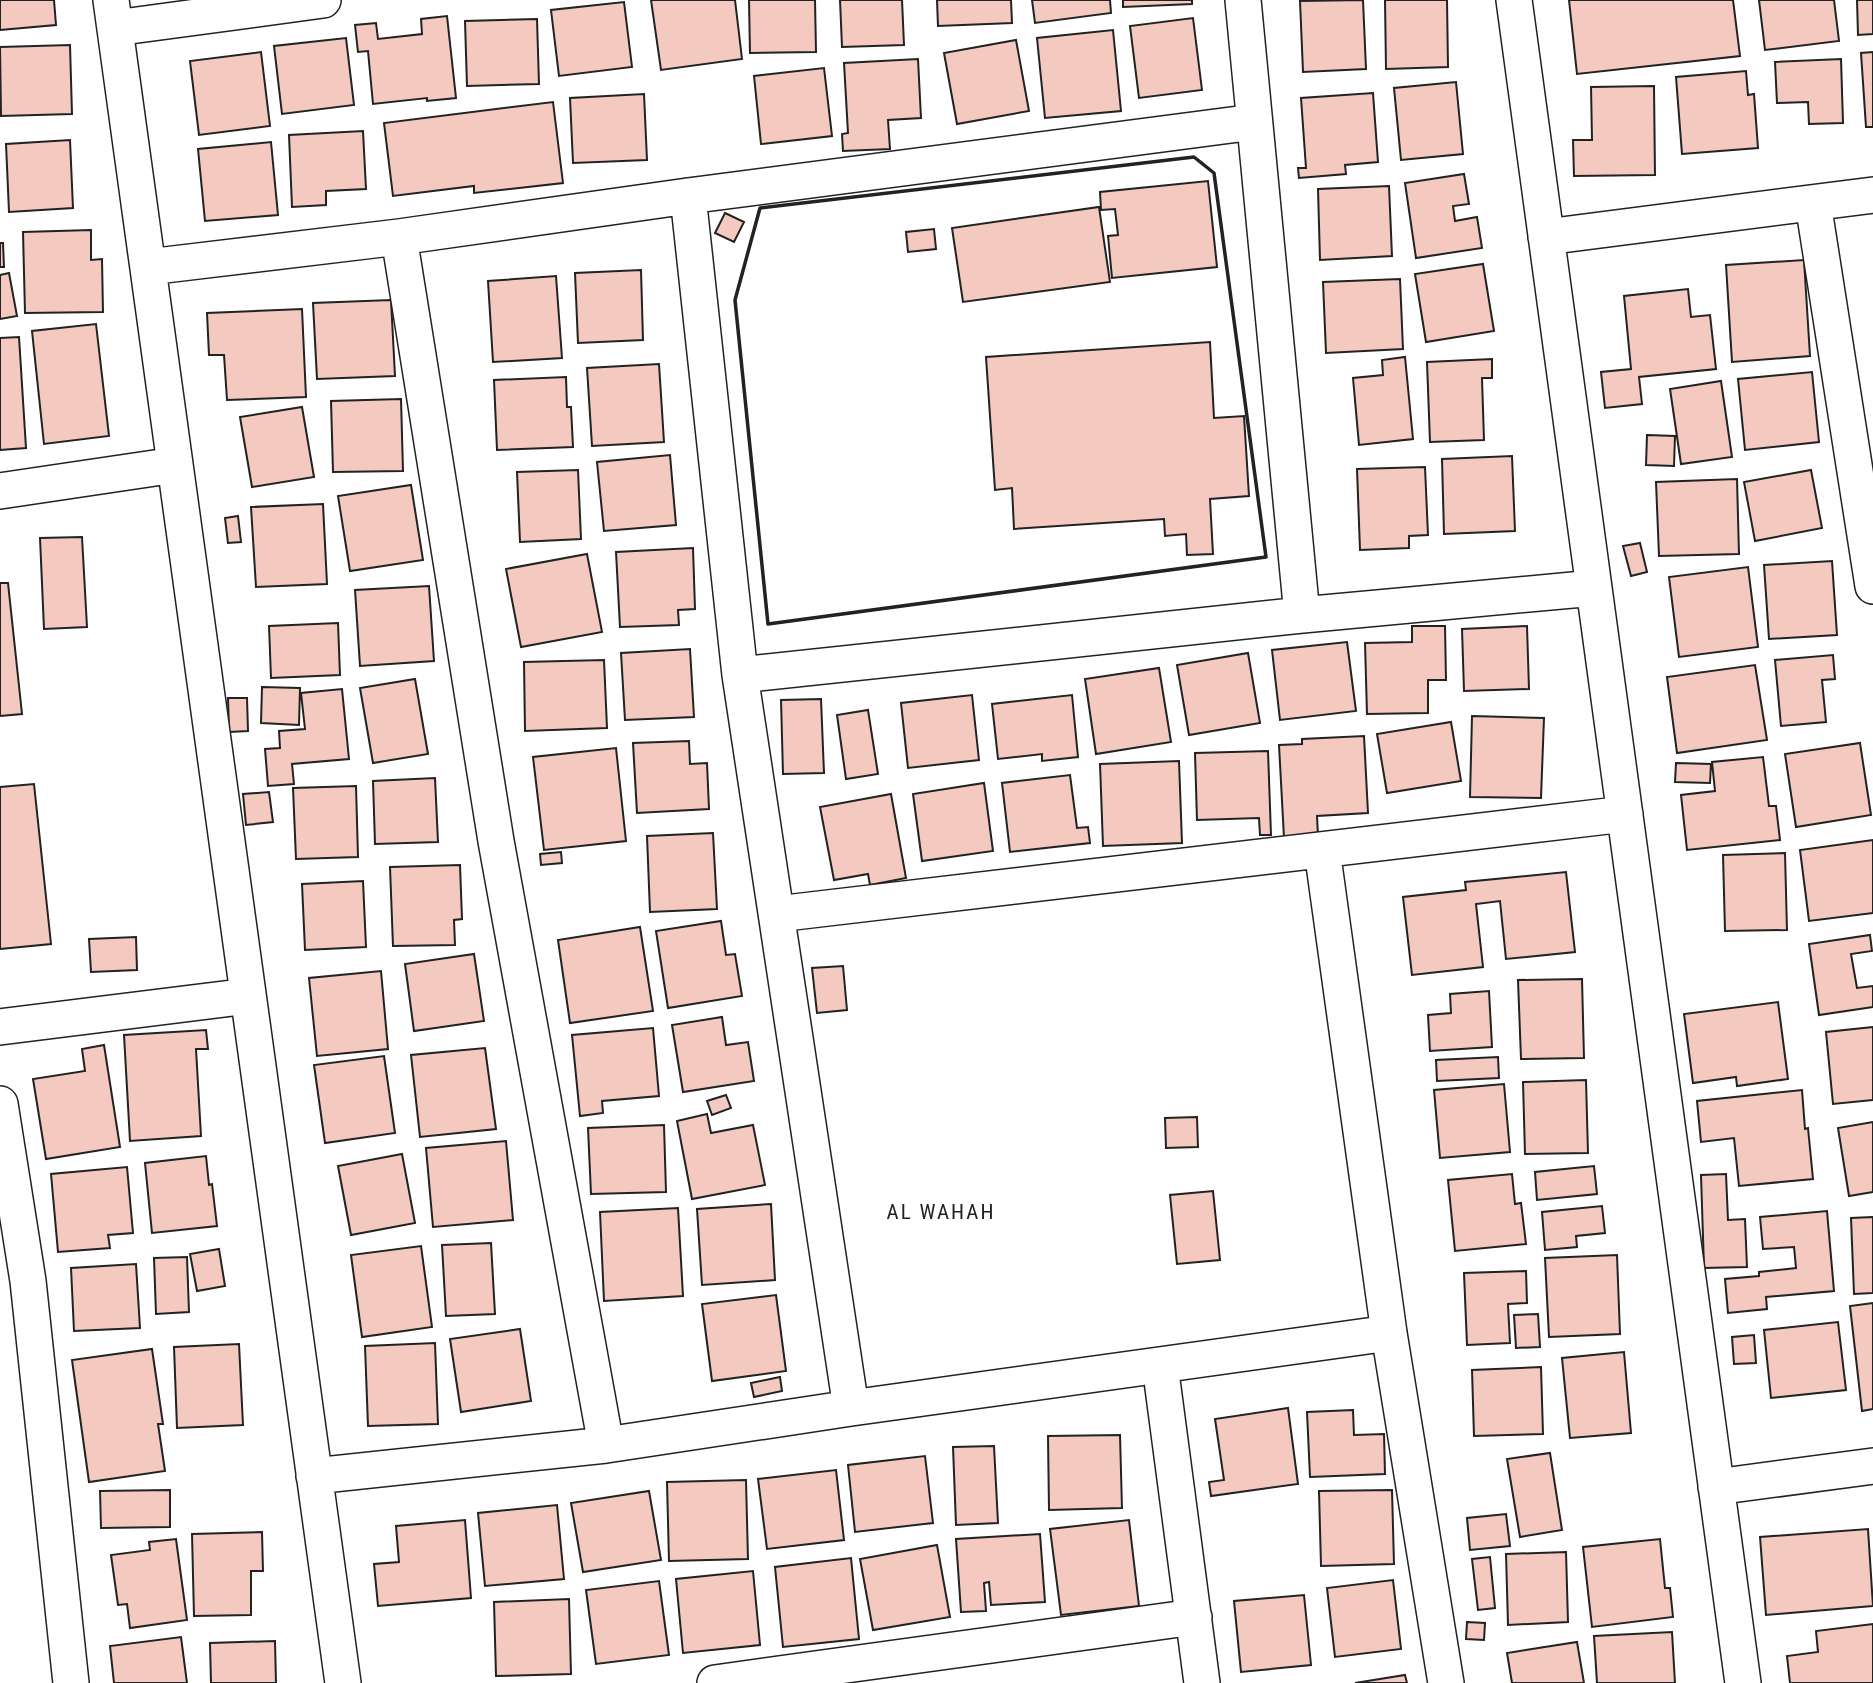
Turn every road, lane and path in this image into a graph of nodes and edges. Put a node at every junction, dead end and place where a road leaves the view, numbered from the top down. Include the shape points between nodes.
1 (323, 0) edge
2 (1243, 0) edge
3 (1514, 0) edge
4 (113, 14) edge
5 (1254, 122) junction
6 (1873, 195) edge
7 (688, 196) junction
8 (1813, 203) junction
9 (400, 237) junction
10 (1546, 237) junction
11 (148, 267) junction
12 (1863, 450) edge
13 (175, 466) junction
14 (0, 491) edge
15 (1873, 586) edge
16 (1594, 588) junction
17 (1302, 615) junction
18 (740, 675) junction
19 (1625, 814) junction
20 (1322, 850) junction
21 (777, 914) junction
22 (248, 996) junction
23 (0, 1027) edge
24 (0, 1104) edge
25 (14, 1283) edge
26 (1388, 1334) junction
27 (1160, 1365) junction
28 (850, 1408) junction
29 (606, 1445) junction
30 (1873, 1466) edge
31 (314, 1476) junction
32 (1716, 1487) junction
33 (1194, 1617) junction
34 (71, 1683) edge
35 (343, 1683) edge
36 (715, 1683) edge
37 (1202, 1683) edge
38 (1446, 1683) edge
39 (1743, 1683) edge

1 - 4 street
2 - 5 street
3 - 10 street
4 - 11 street
5 - 7 street
5 - 17 street
6 - 8 street
7 - 9 street
7 - 18 street
8 - 10 street
8 - 12 street
9 - 11 street
9 - 29 street via 496,841
10 - 16 street
11 - 13 street
12 - 15 street
13 - 14 street
13 - 22 street
16 - 17 street
16 - 19 street
17 - 18 street
18 - 21 street
19 - 20 street
19 - 32 street
20 - 21 street
20 - 26 street
21 - 28 street
22 - 23 street
22 - 31 street
24 - 25 street
25 - 34 street
26 - 27 street
26 - 38 street
27 - 28 street
27 - 33 street
28 - 29 street
29 - 31 street
30 - 32 street
31 - 35 street
32 - 39 street
33 - 36 street
33 - 37 street

